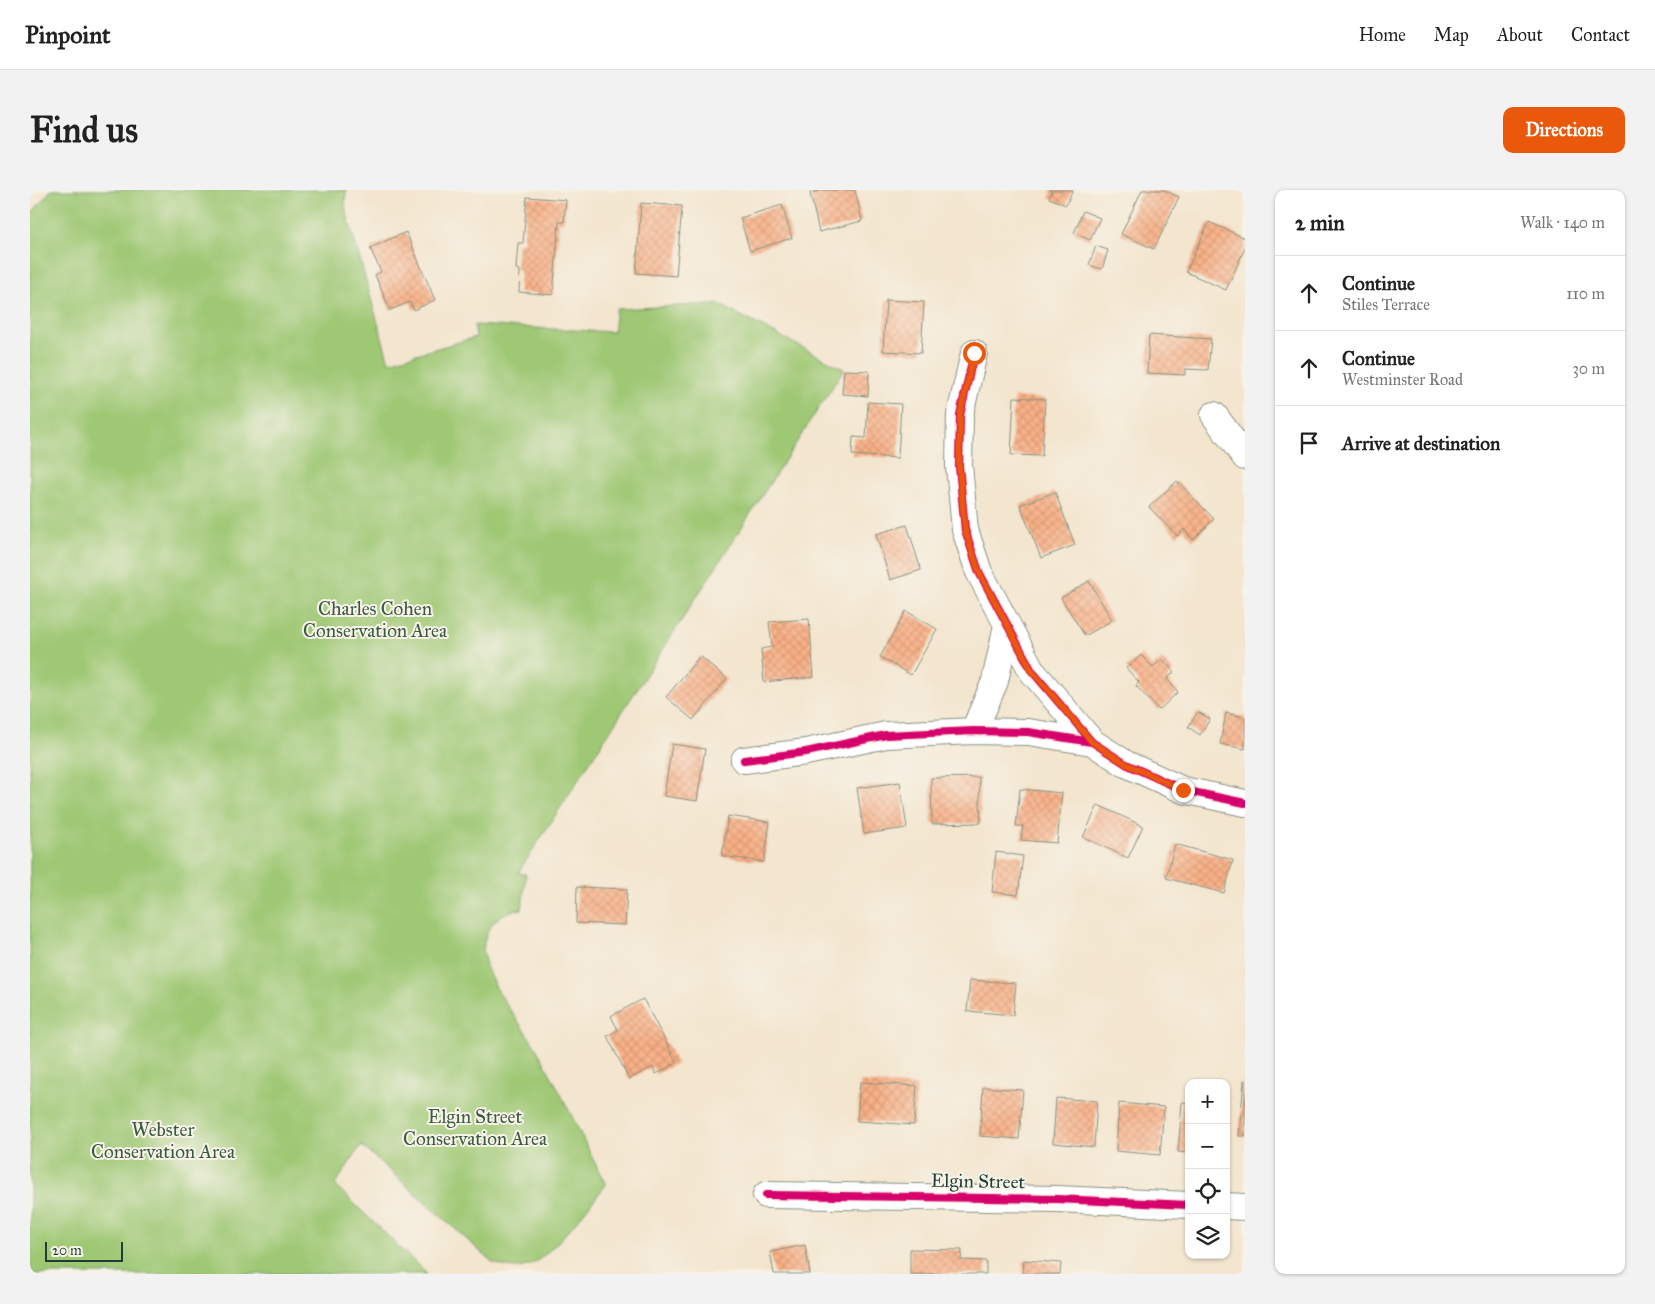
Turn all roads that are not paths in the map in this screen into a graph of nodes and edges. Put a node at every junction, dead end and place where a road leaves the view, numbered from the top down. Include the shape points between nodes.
1 (974, 353) dead end
2 (1214, 415) dead end
3 (1245, 457) edge
4 (1007, 625) junction
5 (974, 731) junction
6 (1092, 742) junction
7 (744, 760) dead end
8 (1245, 803) edge
9 (766, 1195) dead end
10 (1185, 1205) edge
11 (1230, 1206) edge
12 (1245, 1207) edge

1 - 4 street via 960,415 959,466 965,530 979,572
2 - 3 street
4 - 5 street via 995,681
4 - 6 street via 1032,671
5 - 6 street via 1028,732
5 - 7 street via 886,735 806,752
6 - 8 street via 1126,764 1183,790
9 - 10 street, Elgin Street via 1048,1199
11 - 12 street

